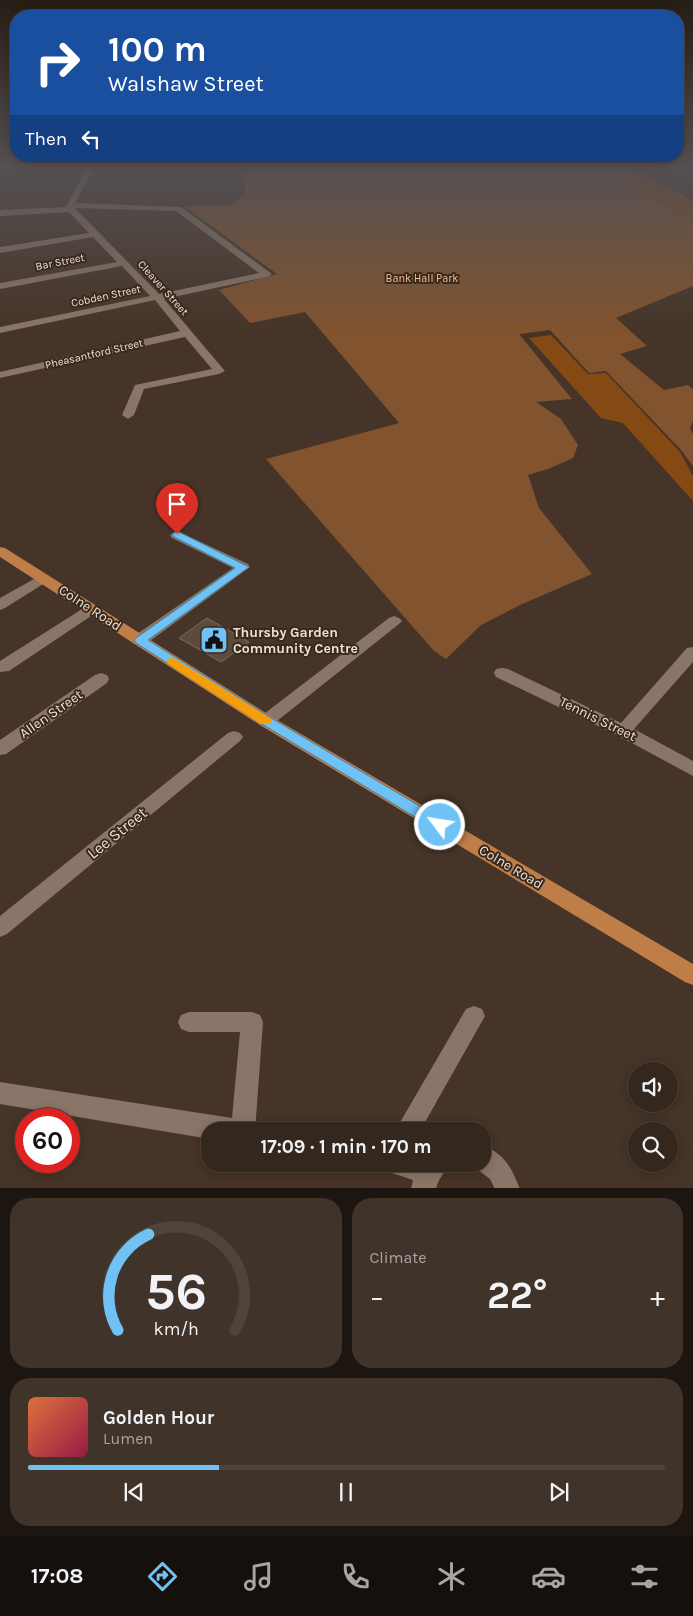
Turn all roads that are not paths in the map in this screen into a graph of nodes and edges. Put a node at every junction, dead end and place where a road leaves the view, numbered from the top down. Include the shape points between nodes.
1 (83, 220) edge
2 (194, 220) edge
3 (96, 234) junction
4 (0, 250) edge
5 (125, 263) junction
6 (0, 286) edge
7 (158, 298) junction
8 (0, 330) edge
9 (187, 333) junction
10 (0, 375) edge
11 (128, 415) dead end
12 (177, 534) dead end
13 (0, 550) edge
14 (43, 578) junction
15 (0, 605) edge
16 (92, 609) junction
17 (394, 621) dead end
18 (140, 640) junction
19 (693, 652) edge
20 (3, 667) dead end
21 (502, 673) dead end
22 (101, 679) dead end
23 (266, 721) junction
24 (623, 731) junction
25 (234, 737) dead end
26 (0, 749) edge
27 (693, 769) edge
28 (0, 928) edge
29 (693, 975) edge
30 (474, 1016) dead end
31 (190, 1022) dead end
32 (0, 1093) edge
33 (244, 1122) edge
34 (412, 1122) edge
35 (201, 1125) edge
36 (491, 1164) edge
37 (508, 1188) edge

1 - 3 street, Cleaver Street
2 - 7 street, Cobden Street via 267,274
3 - 4 street
3 - 5 street, Cleaver Street
5 - 6 street, Bar Street
5 - 7 street, Cleaver Street
7 - 8 street, Cobden Street
7 - 9 street, Cleaver Street
9 - 10 street, Pheasantford Street
9 - 11 street, Cleaver Street via 218,371 139,388
12 - 18 street via 243,567
13 - 14 main road, Colne Road
14 - 15 street
14 - 16 main road, Colne Road
16 - 18 main road, Colne Road
16 - 20 street
17 - 23 street
18 - 23 main road, Colne Road
19 - 24 street
21 - 24 street, Tennis Street
22 - 26 street, Allen Street
23 - 29 main road, Colne Road
24 - 27 street, Tennis Street
25 - 28 street, Lee Street
30 - 34 street
31 - 33 street via 252,1022
32 - 35 street
36 - 37 street via 499,1170

